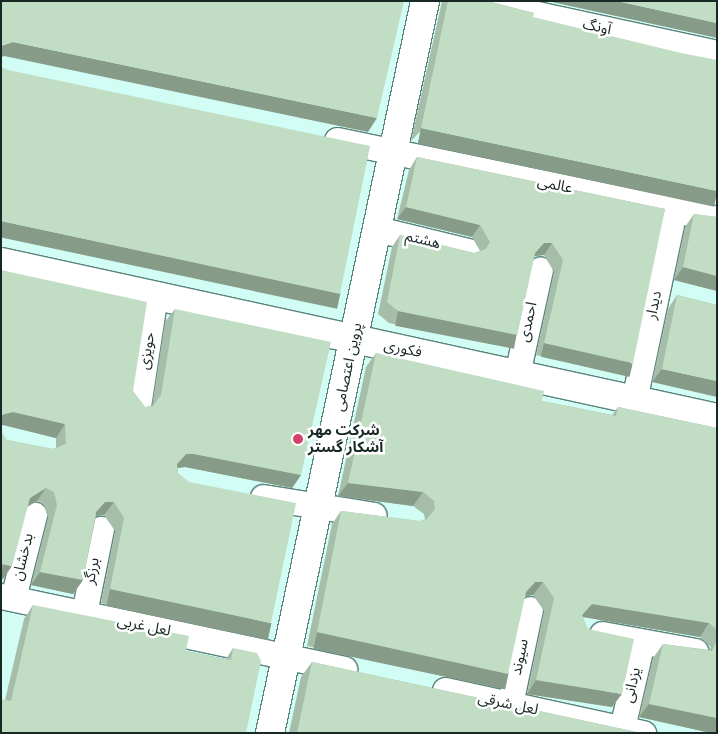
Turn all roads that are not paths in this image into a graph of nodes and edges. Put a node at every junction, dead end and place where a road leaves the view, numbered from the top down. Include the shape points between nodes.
1 (425, 1) edge
2 (478, 1) edge
3 (717, 53) edge
4 (317, 136) edge
5 (394, 152) junction
6 (674, 210) junction
7 (717, 219) edge
8 (377, 229) junction
9 (468, 251) edge
10 (1, 262) edge
11 (540, 269) dead end
12 (657, 291) junction
13 (155, 296) junction
14 (682, 297) edge
15 (354, 338) junction
16 (517, 374) junction
17 (634, 400) junction
18 (138, 406) edge
19 (717, 418) edge
20 (240, 493) edge
21 (318, 508) junction
22 (34, 515) dead end
23 (402, 519) edge
24 (101, 529) dead end
25 (7, 597) edge
26 (530, 609) dead end
27 (84, 613) junction
28 (587, 630) edge
29 (642, 642) junction
30 (697, 651) edge
31 (286, 657) junction
32 (364, 673) edge
33 (422, 686) edge
34 (510, 704) junction
35 (632, 731) edge
36 (270, 733) edge

1 - 5 street, پروین اعتصامی
2 - 3 street, آونگ
4 - 5 street, عالمی
5 - 6 street, عالمی
5 - 8 street, پروین اعتصامی
6 - 7 street, عالمی
6 - 12 street, دیدار
8 - 9 street, هشتم
8 - 15 street, پروین اعتصامی
10 - 13 street, فکوری
11 - 16 street, احمدی
12 - 14 street
12 - 17 street, دیدار
13 - 15 street, فکوری
13 - 18 street, حویزی
15 - 16 street, فکوری
15 - 21 street, پروین اعتصامی
16 - 17 street, فکوری
17 - 19 street, فکوری
20 - 21 street
21 - 23 street
21 - 31 street, پروین اعتصامی
22 - 25 street, بدخشان
24 - 27 street, برزگر
25 - 27 street, لعل غربی
26 - 34 street, سیوند
27 - 31 street, لعل غربی
28 - 29 street
29 - 30 street
29 - 35 street, یزدانی
31 - 32 street
31 - 36 street, پروین اعتصامی
33 - 34 street, لعل شرقی
34 - 35 street, لعل شرقی

